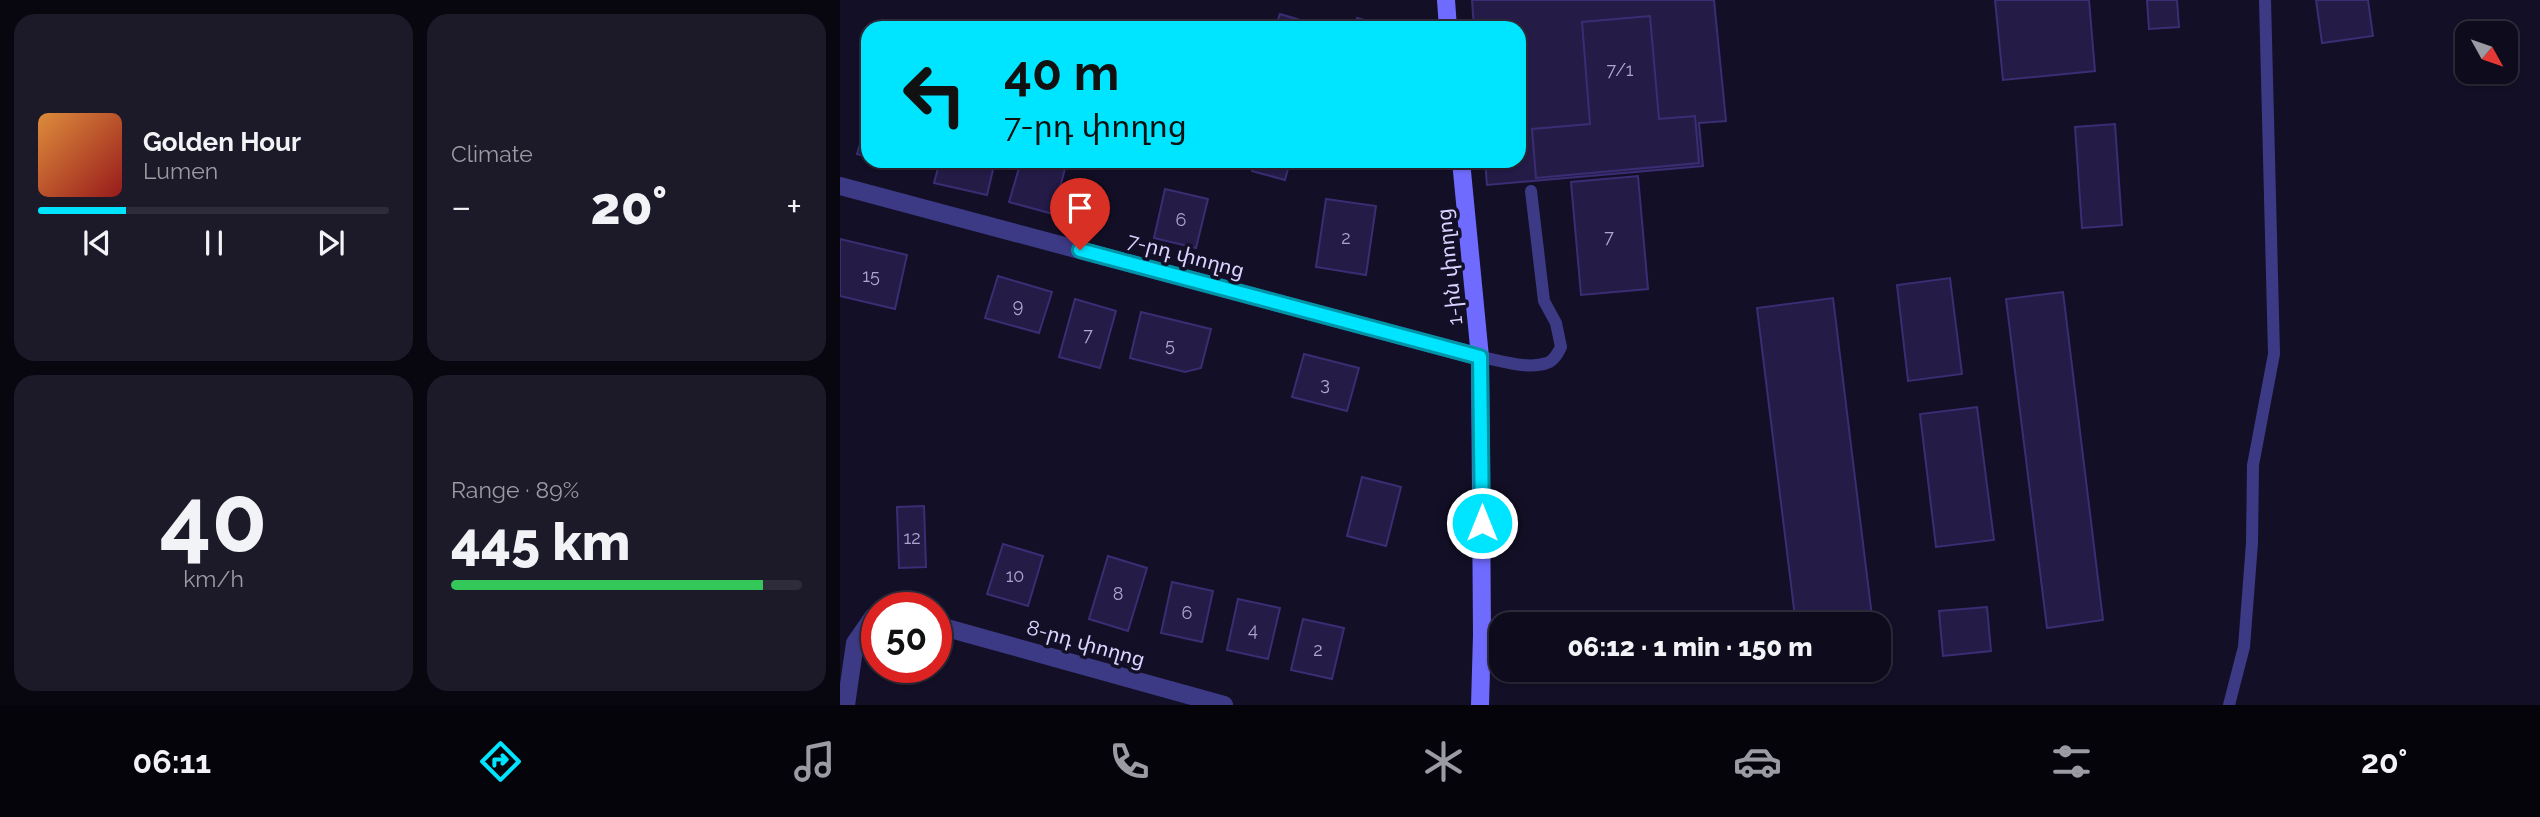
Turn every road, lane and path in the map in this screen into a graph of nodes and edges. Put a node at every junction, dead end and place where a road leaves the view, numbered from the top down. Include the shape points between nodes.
1 (1446, 0) edge
2 (2265, 0) edge
3 (1448, 21) edge
4 (1462, 168) edge
5 (840, 186) edge
6 (1531, 191) dead end
7 (1480, 357) junction
8 (952, 629) edge
9 (861, 634) edge
10 (846, 705) edge
11 (1224, 705) edge
12 (1480, 705) edge
13 (2229, 705) edge

1 - 3 main road
2 - 13 lane via 2274,354 2253,465 2244,647
4 - 7 main road, 1-ին փողոց
5 - 7 street, 7-րդ փողոց
6 - 7 lane via 1544,301 1556,323 1561,347 1547,363 1526,365
7 - 12 main road, 1-ին փողոց
8 - 11 street, 8-րդ փողոց
9 - 10 street via 855,643

